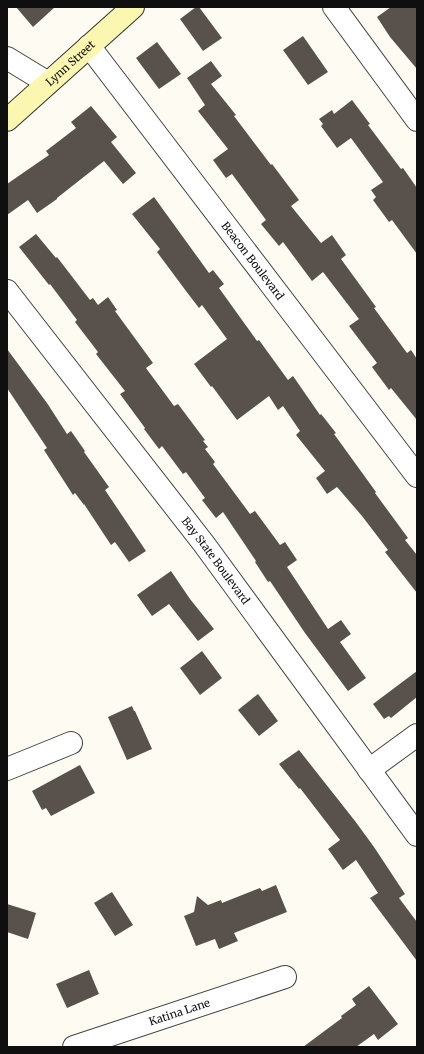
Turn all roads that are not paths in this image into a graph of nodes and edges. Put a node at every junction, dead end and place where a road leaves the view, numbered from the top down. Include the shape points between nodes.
1 (133, 7) edge
2 (334, 7) edge
3 (88, 46) junction
4 (7, 58) edge
5 (48, 83) junction
6 (7, 120) edge
7 (417, 120) edge
8 (7, 291) edge
9 (417, 476) edge
10 (417, 735) edge
11 (71, 743) dead end
12 (7, 769) edge
13 (369, 770) junction
14 (417, 835) edge
15 (285, 977) dead end
16 (74, 1047) edge

1 - 3 main road, Lynn Street
2 - 7 street
3 - 5 main road, Lynn Street
3 - 9 street, Beacon Boulevard
4 - 5 street
5 - 6 main road, Lynn Street
8 - 13 street, Bay State Boulevard via 204,544
10 - 13 street
11 - 12 street
13 - 14 street, Bay State Boulevard
15 - 16 street, Katina Lane

